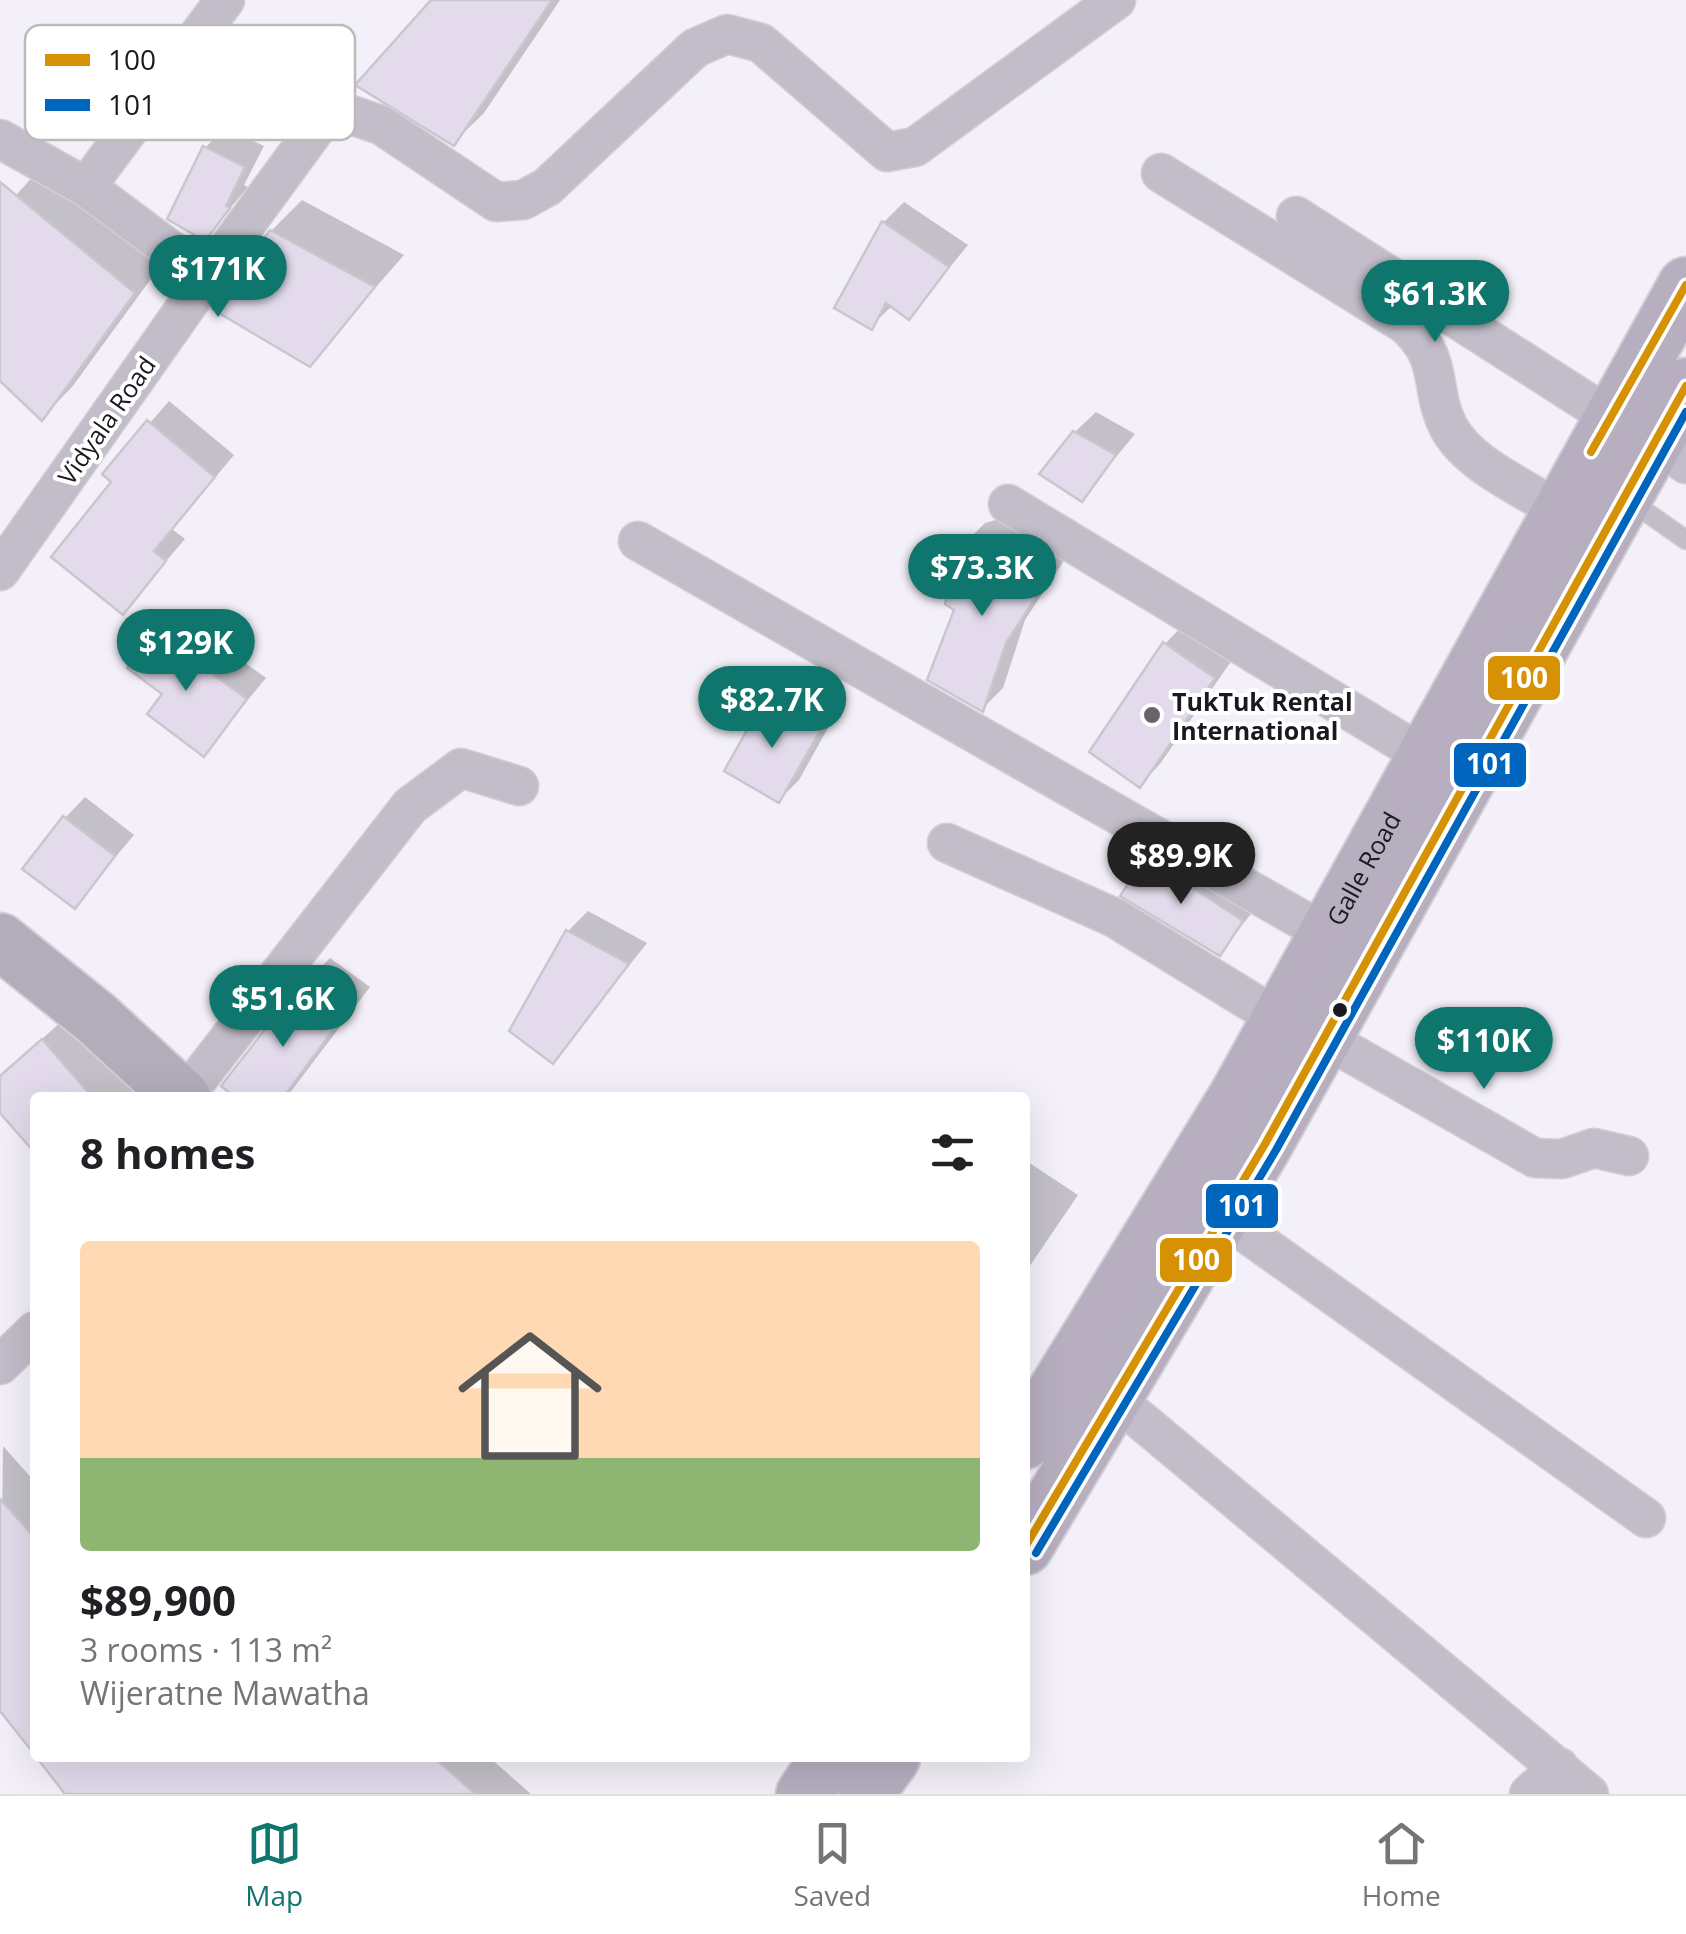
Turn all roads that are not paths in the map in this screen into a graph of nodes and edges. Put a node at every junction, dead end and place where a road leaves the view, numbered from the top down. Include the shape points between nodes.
1 (225, 0) edge
2 (1116, 0) edge
3 (206, 25) edge
4 (355, 115) edge
5 (0, 139) edge
6 (121, 140) edge
7 (307, 140) edge
8 (1162, 173) dead end
9 (86, 187) junction
10 (1296, 216) dead end
11 (207, 276) junction
12 (1686, 285) edge
13 (1686, 386) edge
14 (1650, 441) edge
15 (1625, 497) junction
16 (1008, 504) dead end
17 (1560, 511) junction
18 (1686, 540) edge
19 (638, 541) dead end
20 (0, 571) edge
21 (1423, 755) junction
22 (519, 786) dead end
23 (946, 843) dead end
24 (1325, 934) junction
25 (0, 942) edge
26 (1302, 1028) junction
27 (176, 1092) edge
28 (188, 1092) edge
29 (1629, 1156) dead end
30 (1222, 1216) junction
31 (30, 1336) edge
32 (0, 1365) edge
33 (1114, 1398) junction
34 (1030, 1433) edge
35 (1646, 1518) dead end
36 (1030, 1539) edge
37 (825, 1762) edge
38 (889, 1762) edge
39 (1559, 1768) junction
40 (804, 1794) edge
41 (866, 1794) edge
42 (1529, 1794) edge
43 (1589, 1794) edge

1 - 3 street
2 - 4 street, Vidyala Road via 916,147 888,152 761,43 727,34 695,48 547,187 523,200 496,202 381,125
5 - 9 street
6 - 9 street
7 - 11 street, Vidyala Road
8 - 17 street via 1405,324 1426,342 1447,425 1464,448
9 - 11 street
10 - 14 street
11 - 20 street, Vidyala Road
12 - 14 highway, Galle Road
13 - 14 highway, Galle Road
14 - 15 highway, Galle Road
14 - 17 highway, Galle Road
15 - 18 lane
15 - 26 highway, Galle Road
16 - 21 street
17 - 21 highway, Galle Road
19 - 24 street
21 - 24 highway, Galle Road
22 - 28 street via 462,768 410,806
23 - 26 street via 1115,918
24 - 26 highway, Galle Road
25 - 27 main road
26 - 29 street via 1536,1158 1562,1159 1594,1148
26 - 30 highway, Galle Road
26 - 34 highway, Galle Road via 1237,1096
30 - 33 highway, Galle Road
30 - 35 street
31 - 32 street
33 - 36 highway, Galle Road
33 - 39 street
37 - 40 highway
38 - 41 highway
39 - 42 street
39 - 43 street

